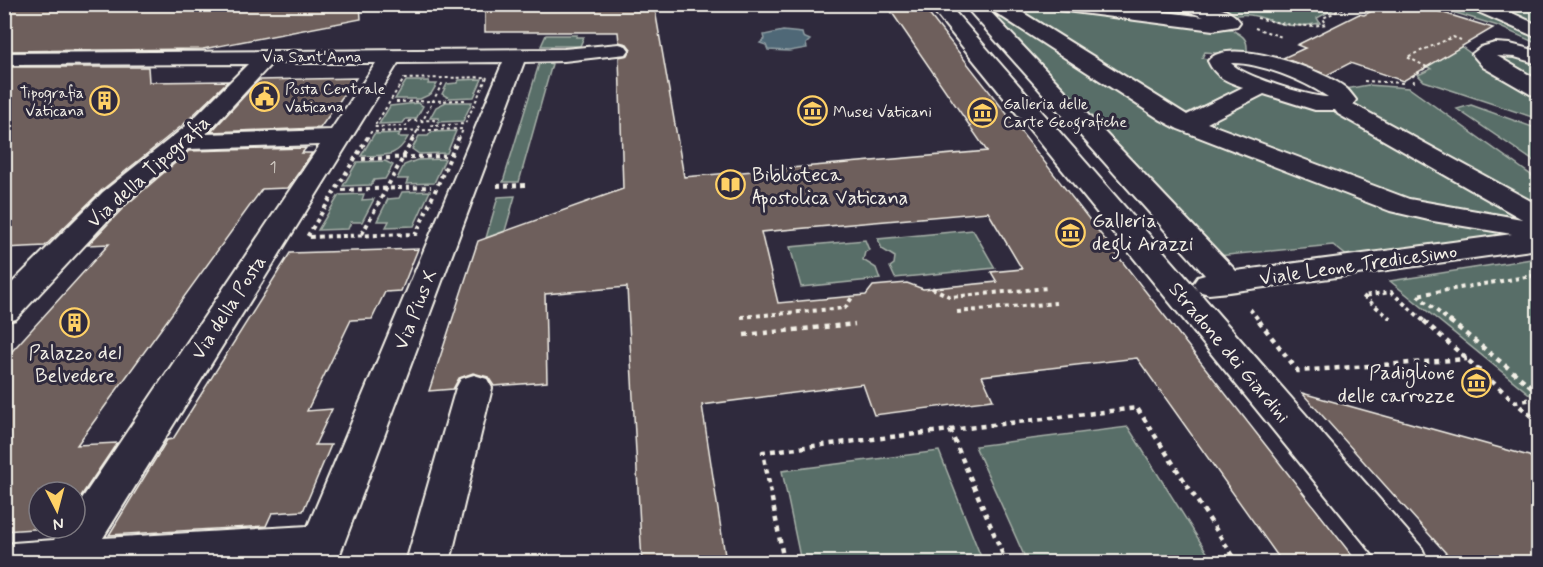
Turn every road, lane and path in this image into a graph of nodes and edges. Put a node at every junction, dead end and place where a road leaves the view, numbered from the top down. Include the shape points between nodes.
1 (937, 4) edge
2 (972, 4) edge
3 (1058, 4) edge
4 (1186, 4) edge
5 (1344, 4) edge
6 (1476, 4) edge
7 (1527, 4) edge
8 (1000, 7) dead end
9 (1539, 8) edge
10 (1254, 17) dead end
11 (1539, 32) edge
12 (619, 50) dead end
13 (1493, 50) junction
14 (516, 55) junction
15 (267, 56) junction
16 (391, 56) junction
17 (1539, 57) edge
18 (6, 60) edge
19 (445, 78) junction
20 (1359, 81) dead end
21 (1405, 83) dead end
22 (1414, 84) dead end
23 (1263, 86) dead end
24 (1539, 89) edge
25 (476, 100) junction
26 (433, 101) junction
27 (389, 102) junction
28 (1346, 108) dead end
29 (423, 120) junction
30 (1187, 124) junction
31 (417, 131) junction
32 (182, 142) junction
33 (346, 148) junction
34 (451, 156) junction
35 (403, 158) junction
36 (437, 187) junction
37 (386, 189) junction
38 (335, 190) junction
39 (1539, 216) edge
40 (1539, 230) edge
41 (362, 235) junction
42 (1539, 240) edge
43 (1539, 275) edge
44 (1229, 282) junction
45 (932, 288) dead end
46 (1047, 288) dead end
47 (1177, 289) junction
48 (853, 296) dead end
49 (1056, 303) dead end
50 (4, 311) edge
51 (957, 312) dead end
52 (741, 317) dead end
53 (1391, 319) dead end
54 (855, 324) dead end
55 (744, 335) dead end
56 (1467, 359) junction
57 (474, 388) dead end
58 (1539, 392) edge
59 (1539, 398) edge
60 (1515, 402) junction
61 (1539, 422) edge
62 (950, 430) junction
63 (319, 553) edge
64 (66, 560) junction
65 (13, 562) edge
66 (428, 562) edge
67 (784, 562) edge
68 (1005, 562) edge
69 (1237, 562) edge
70 (1406, 562) edge

1 - 47 street, Stradone dei Giardini
2 - 44 street
3 - 4 street via 1213,24 1230,22
5 - 10 path via 1346,7 1323,18 1326,24 1307,28 1287,27
6 - 11 street
7 - 9 lane
8 - 30 street
12 - 14 street, Via Sant'Anna
13 - 17 street
13 - 22 path via 1453,38 1407,57 1427,67 1413,76
13 - 24 street via 1483,54 1485,58
14 - 16 street, Via Sant'Anna
14 - 63 street, Via Pius X
15 - 16 street, Via Sant'Anna
15 - 18 street, Via Sant'Anna
15 - 32 street, Via della Tipografia
16 - 33 street, Via della Posta
19 - 25 path via 487,77
19 - 26 path
19 - 27 path via 404,79
20 - 21 path
23 - 30 street
25 - 26 path
25 - 29 path via 465,124 432,126 434,120
26 - 27 path
26 - 29 path
27 - 29 path via 374,127 406,126 410,121
28 - 39 street
29 - 31 path
30 - 40 street via 1400,205
31 - 33 path via 371,132
31 - 34 path via 463,129
31 - 35 path
32 - 33 street
32 - 50 street, Via della Tipografia via 113,198
33 - 35 path
33 - 38 path
33 - 64 street, Via della Posta
34 - 35 path
34 - 36 path
35 - 37 path
36 - 37 path
36 - 41 path via 416,234
37 - 38 path
37 - 41 path
38 - 41 path via 307,237
42 - 44 street, Viale Leone Tredicesimo
43 - 58 path via 1417,295
44 - 47 street, Viale Leone Tredicesimo
44 - 56 path via 1298,371
45 - 46 path via 951,297
47 - 70 street, Stradone dei Giardini
48 - 52 path via 844,308
49 - 51 path
53 - 56 path via 1363,296 1391,292
54 - 55 path
56 - 60 path
57 - 66 street
59 - 60 path
60 - 61 path
62 - 67 path via 763,452
62 - 68 path
62 - 69 path via 1137,408
63 - 64 street
64 - 65 street

